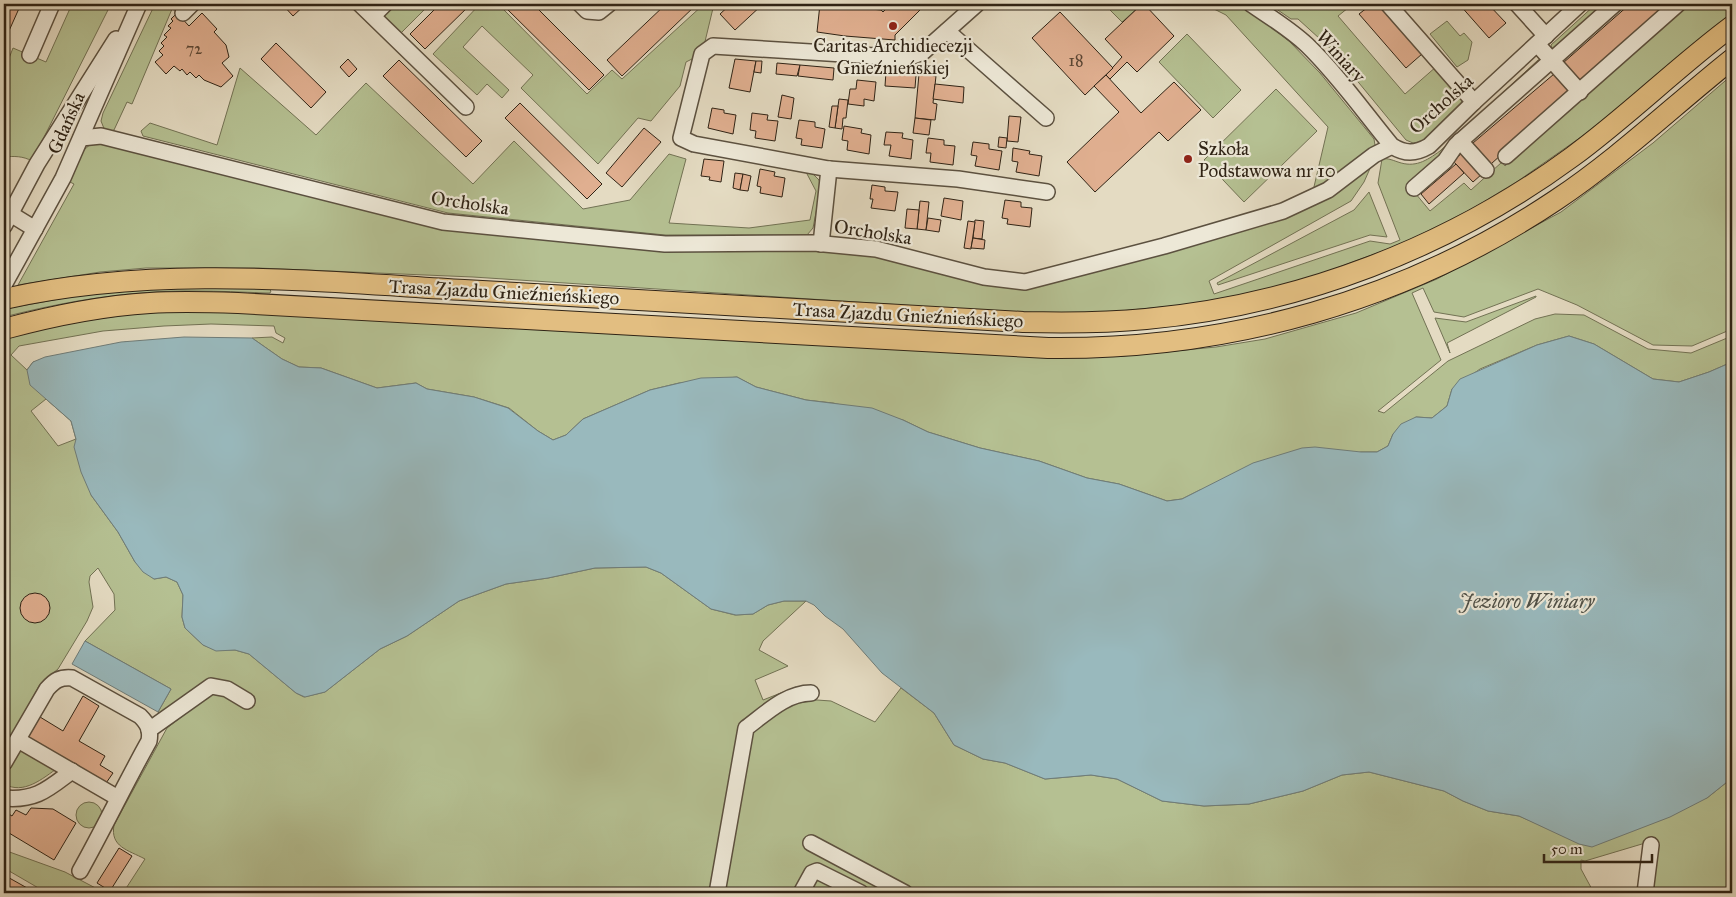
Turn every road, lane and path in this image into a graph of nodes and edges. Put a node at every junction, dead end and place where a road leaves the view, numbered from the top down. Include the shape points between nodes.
1 (52, 4) edge
2 (138, 4) edge
3 (360, 4) edge
4 (580, 4) edge
5 (609, 4) edge
6 (977, 4) edge
7 (1251, 4) edge
8 (1388, 4) edge
9 (1517, 4) edge
10 (1580, 4) edge
11 (1615, 4) edge
12 (1678, 4) edge
13 (378, 7) edge
14 (1732, 26) edge
15 (947, 31) junction
16 (1541, 40) junction
17 (30, 55) dead end
18 (1732, 59) edge
19 (1553, 60) junction
20 (1580, 92) junction
21 (1474, 102) junction
22 (466, 107) dead end
23 (1046, 118) dead end
24 (82, 138) junction
25 (1460, 141) junction
26 (1392, 146) junction
27 (1506, 156) dead end
28 (829, 169) junction
29 (1486, 170) dead end
30 (1414, 188) dead end
31 (1047, 192) dead end
32 (5, 216) edge
33 (35, 229) junction
34 (821, 244) junction
35 (4, 285) edge
36 (4, 299) edge
37 (4, 328) edge
38 (811, 693) dead end
39 (247, 701) dead end
40 (149, 730) junction
41 (18, 740) junction
42 (4, 763) edge
43 (72, 772) junction
44 (4, 798) edge
45 (118, 798) junction
46 (811, 843) dead end
47 (1651, 845) dead end
48 (80, 871) dead end
49 (717, 893) edge
50 (801, 893) edge
51 (861, 893) edge
52 (904, 893) edge
53 (1645, 893) edge

1 - 17 street
2 - 24 street, Gdańska
2 - 32 street, Gdańska
3 - 13 street
4 - 5 street via 587,11 599,12
6 - 15 street
7 - 26 street, Winiary via 1306,45
8 - 21 street
9 - 16 street
10 - 16 street, Orcholska
11 - 19 street
12 - 20 street
13 - 22 street
14 - 36 main road, Trasa Zjazdu Gnieźnieńskiego via 1571,158 1459,228 1393,258 1315,286 1257,302 1198,313 1113,322 1023,322 216,278 108,282
15 - 23 street
15 - 28 street via 923,52 908,58 713,46 702,54 681,138 694,144
16 - 19 street
16 - 21 street, Orcholska
18 - 37 main road, Trasa Zjazdu Gnieźnieńskiego via 1577,186 1474,248 1414,277 1336,307 1198,339 1121,347 1048,348 178,302 86,310
19 - 20 street
19 - 25 street
20 - 27 street
21 - 26 street, Orcholska via 1421,151 1412,153
24 - 33 street, Gdańska
24 - 34 street, Orcholska via 101,136 443,222 665,244
25 - 29 street
25 - 30 street via 1445,161
26 - 34 street, Orcholska via 1374,155 1328,190 1283,211 1025,282 984,277 876,249
28 - 31 street via 958,179
28 - 34 street
32 - 33 street, Gdańska
33 - 35 street
38 - 49 street via 800,693 786,699 746,728
39 - 40 street via 227,689 211,686
40 - 41 street via 140,716 72,678 62,678 47,689
40 - 45 street via 149,741
41 - 42 street
41 - 43 street
43 - 44 street via 44,792 23,798
43 - 45 street
45 - 48 street
46 - 52 street
47 - 53 street
50 - 51 street via 812,872 817,871

